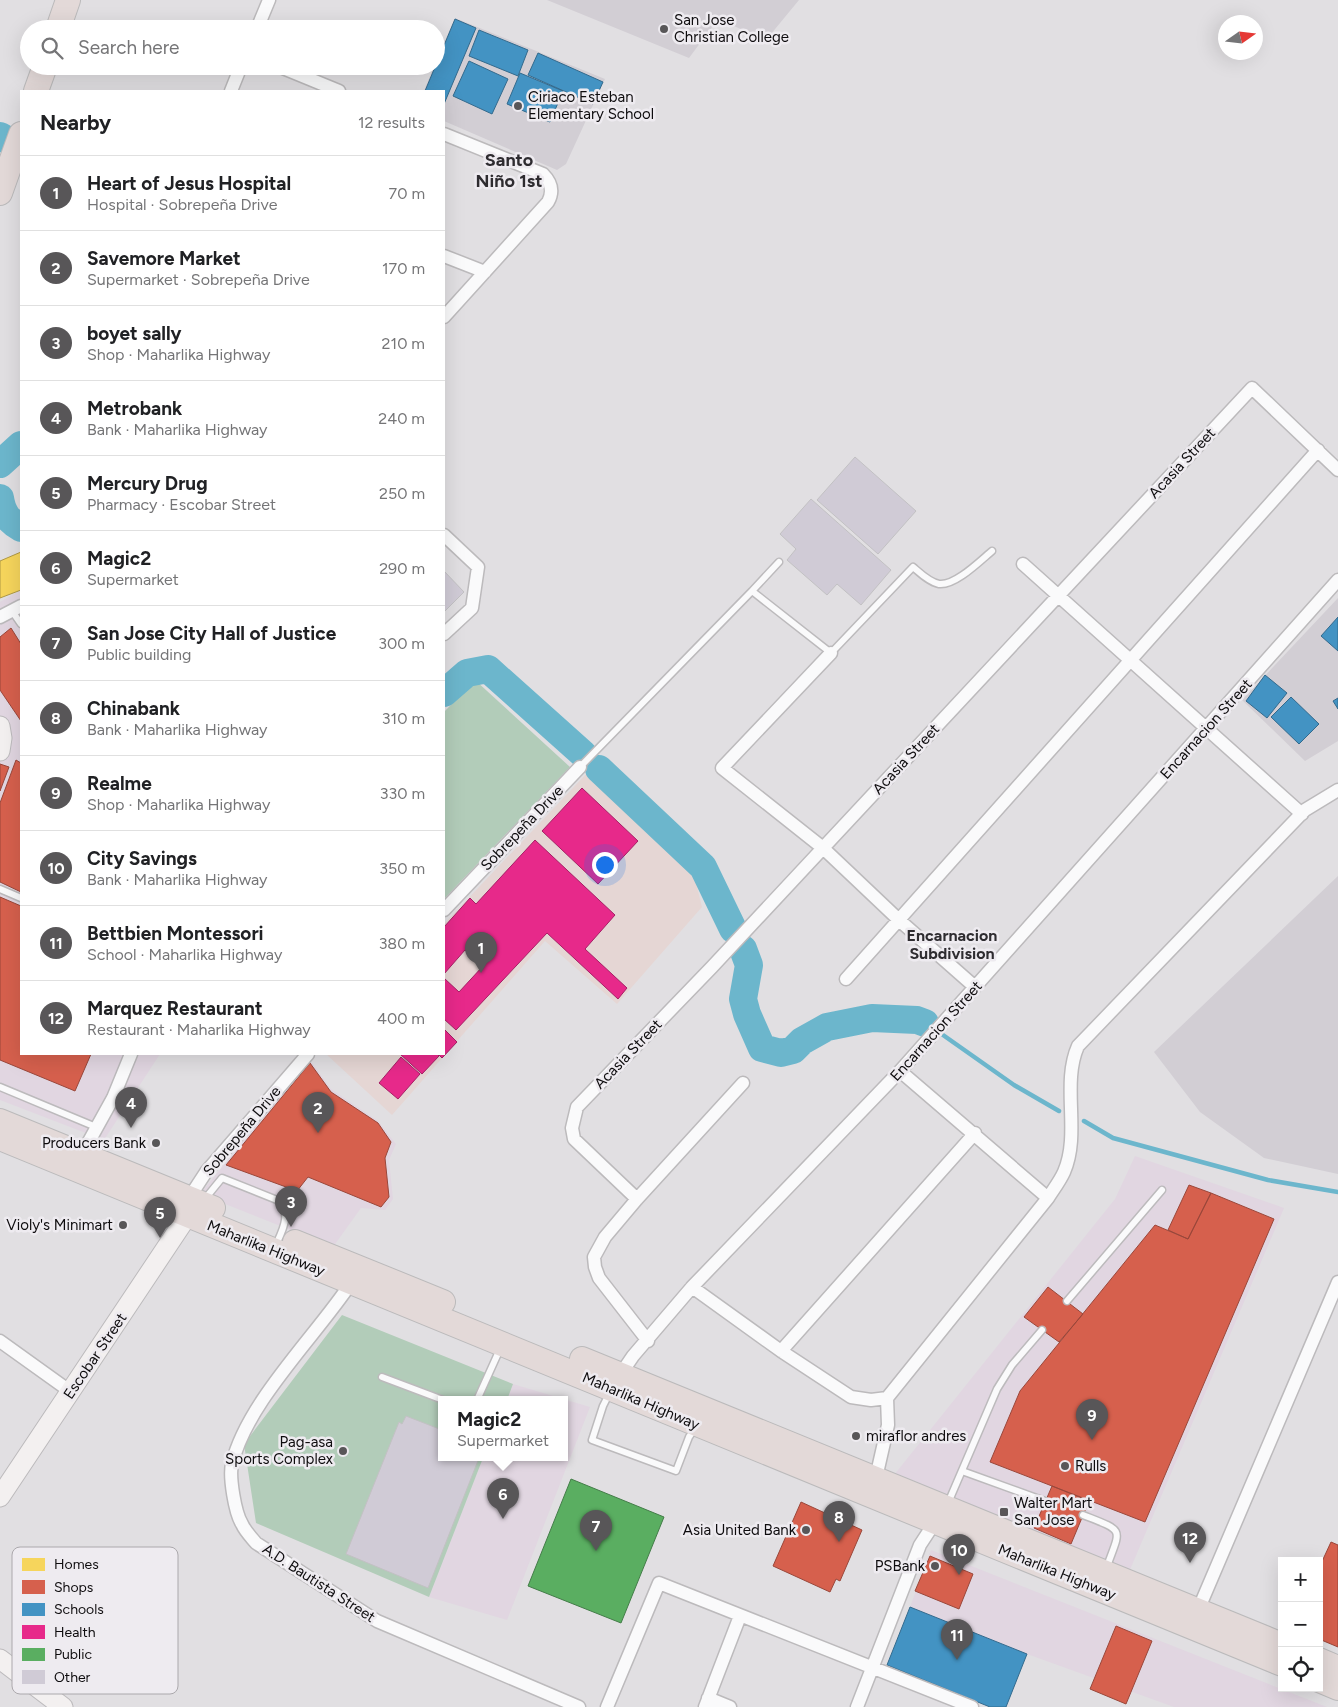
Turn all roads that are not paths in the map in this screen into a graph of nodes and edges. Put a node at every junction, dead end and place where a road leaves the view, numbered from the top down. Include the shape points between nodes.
1 (68, 0) edge
2 (269, 0) edge
3 (61, 20) edge
4 (261, 20) edge
5 (42, 75) edge
6 (237, 75) edge
7 (300, 75) edge
8 (36, 90) edge
9 (231, 90) edge
10 (337, 90) edge
11 (445, 134) edge
12 (20, 137) edge
13 (0, 193) edge
14 (445, 256) edge
15 (485, 272) junction
16 (445, 316) edge
17 (1318, 450) junction
18 (1338, 470) edge
19 (445, 536) edge
20 (992, 551) dead end
21 (779, 562) dead end
22 (1023, 564) dead end
23 (1338, 580) edge
24 (752, 591) junction
25 (1058, 596) junction
26 (17, 608) edge
27 (0, 617) edge
28 (445, 633) edge
29 (831, 653) junction
30 (1131, 660) junction
31 (0, 726) edge
32 (1206, 728) junction
33 (0, 751) edge
34 (580, 767) joint
35 (1338, 790) edge
36 (1302, 814) junction
37 (823, 848) junction
38 (0, 889) edge
39 (20, 898) edge
40 (445, 909) edge
41 (899, 920) junction
42 (846, 979) dead end
43 (975, 987) junction
44 (131, 1055) edge
45 (307, 1055) edge
46 (900, 1071) junction
47 (744, 1083) dead end
48 (0, 1087) edge
49 (0, 1121) edge
50 (96, 1126) junction
51 (975, 1133) junction
52 (0, 1138) edge
53 (82, 1154) junction
54 (1162, 1190) dead end
55 (1048, 1198) junction
56 (637, 1199) junction
57 (193, 1206) junction
58 (276, 1243) junction
59 (1338, 1282) edge
60 (351, 1283) junction
61 (692, 1288) junction
62 (1067, 1301) dead end
63 (1042, 1330) dead end
64 (504, 1340) junction
65 (0, 1341) edge
66 (648, 1341) junction
67 (781, 1351) junction
68 (382, 1377) dead end
69 (616, 1382) junction
70 (71, 1392) junction
71 (479, 1396) edge
72 (438, 1398) edge
73 (887, 1398) junction
74 (698, 1425) junction
75 (962, 1471) junction
76 (873, 1488) junction
77 (0, 1496) edge
78 (1045, 1501) dead end
79 (940, 1515) junction
80 (1083, 1515) dead end
81 (1101, 1580) junction
82 (740, 1616) junction
83 (1194, 1619) junction
84 (1278, 1644) edge
85 (0, 1659) edge
86 (1278, 1662) edge
87 (1323, 1662) edge
88 (872, 1667) junction
89 (12, 1668) edge
90 (1338, 1668) edge
91 (1323, 1682) edge
92 (1338, 1688) edge
93 (46, 1694) edge
94 (706, 1703) edge
95 (63, 1707) edge
96 (579, 1707) edge
97 (607, 1707) edge
98 (730, 1707) edge
99 (857, 1707) edge
100 (972, 1707) edge

1 - 3 highway
2 - 4 street
5 - 8 highway
6 - 9 street
7 - 10 street
11 - 15 street via 543,174 551,185 548,202
12 - 13 highway
14 - 15 street
15 - 16 street
17 - 18 street
17 - 25 street, Acasia Street via 1252,388
17 - 30 street
19 - 28 street via 478,567 472,608
20 - 29 lane via 953,582 940,584 927,579 913,567
21 - 24 lane
22 - 25 street
23 - 32 street, Encarnacion Street
24 - 29 lane
24 - 34 lane
25 - 30 street
25 - 37 street, Acasia Street
26 - 27 street
29 - 37 street via 722,768
30 - 32 street
30 - 41 street
31 - 33 street
32 - 36 street
32 - 43 street, Encarnacion Street
34 - 40 street, Sobrepeña Drive
35 - 36 street
36 - 55 street via 1078,1046 1074,1062 1069,1154 1065,1171
37 - 41 street
37 - 56 street, Acasia Street via 577,1107 572,1128 574,1139
38 - 39 lane
41 - 42 street
41 - 43 street
43 - 46 street, Encarnacion Street
44 - 50 street
45 - 57 street, Sobrepeña Drive via 206,1172
46 - 51 street
46 - 61 street, Encarnacion Street
47 - 56 street
48 - 50 lane
49 - 53 highway, Maharlika Highway
50 - 53 street
51 - 55 street
51 - 67 street
52 - 57 highway, Maharlika Highway
53 - 57 highway, Maharlika Highway
54 - 62 lane
55 - 73 street
56 - 66 street via 598,1248 594,1267
57 - 58 highway, Maharlika Highway
57 - 58 lane via 222,1178 278,1200 287,1214
57 - 70 street, Escobar Street
58 - 60 highway, Maharlika Highway
58 - 69 highway, Maharlika Highway
59 - 83 street
60 - 64 highway, Maharlika Highway
60 - 96 street, A.D. Bautista Street via 255,1410 239,1444 231,1466 241,1524 256,1543 378,1621
61 - 66 street, Encarnacion Street
61 - 67 street
63 - 75 lane via 1012,1365 997,1389
64 - 69 highway, Maharlika Highway
64 - 71 lane
65 - 70 street
66 - 69 street, Encarnacion Street via 633,1356
67 - 73 street via 851,1397
68 - 72 lane
69 - 74 highway, Maharlika Highway
69 - 74 lane via 603,1406 592,1440 676,1471 689,1437
69 - 76 highway, Maharlika Highway
70 - 77 street, Escobar Street
73 - 76 street via 888,1425
74 - 76 highway, Maharlika Highway
75 - 78 lane
75 - 79 lane
76 - 79 highway, Maharlika Highway
79 - 81 highway, Maharlika Highway
79 - 88 street via 920,1544
80 - 81 lane via 1114,1527 1117,1532
81 - 83 highway, Maharlika Highway
82 - 88 street
82 - 94 street
82 - 97 street via 659,1584
83 - 84 highway, Maharlika Highway
83 - 86 highway, Maharlika Highway
85 - 89 street
87 - 90 highway
88 - 99 street
88 - 100 street
91 - 92 highway
93 - 95 street
94 - 98 street

